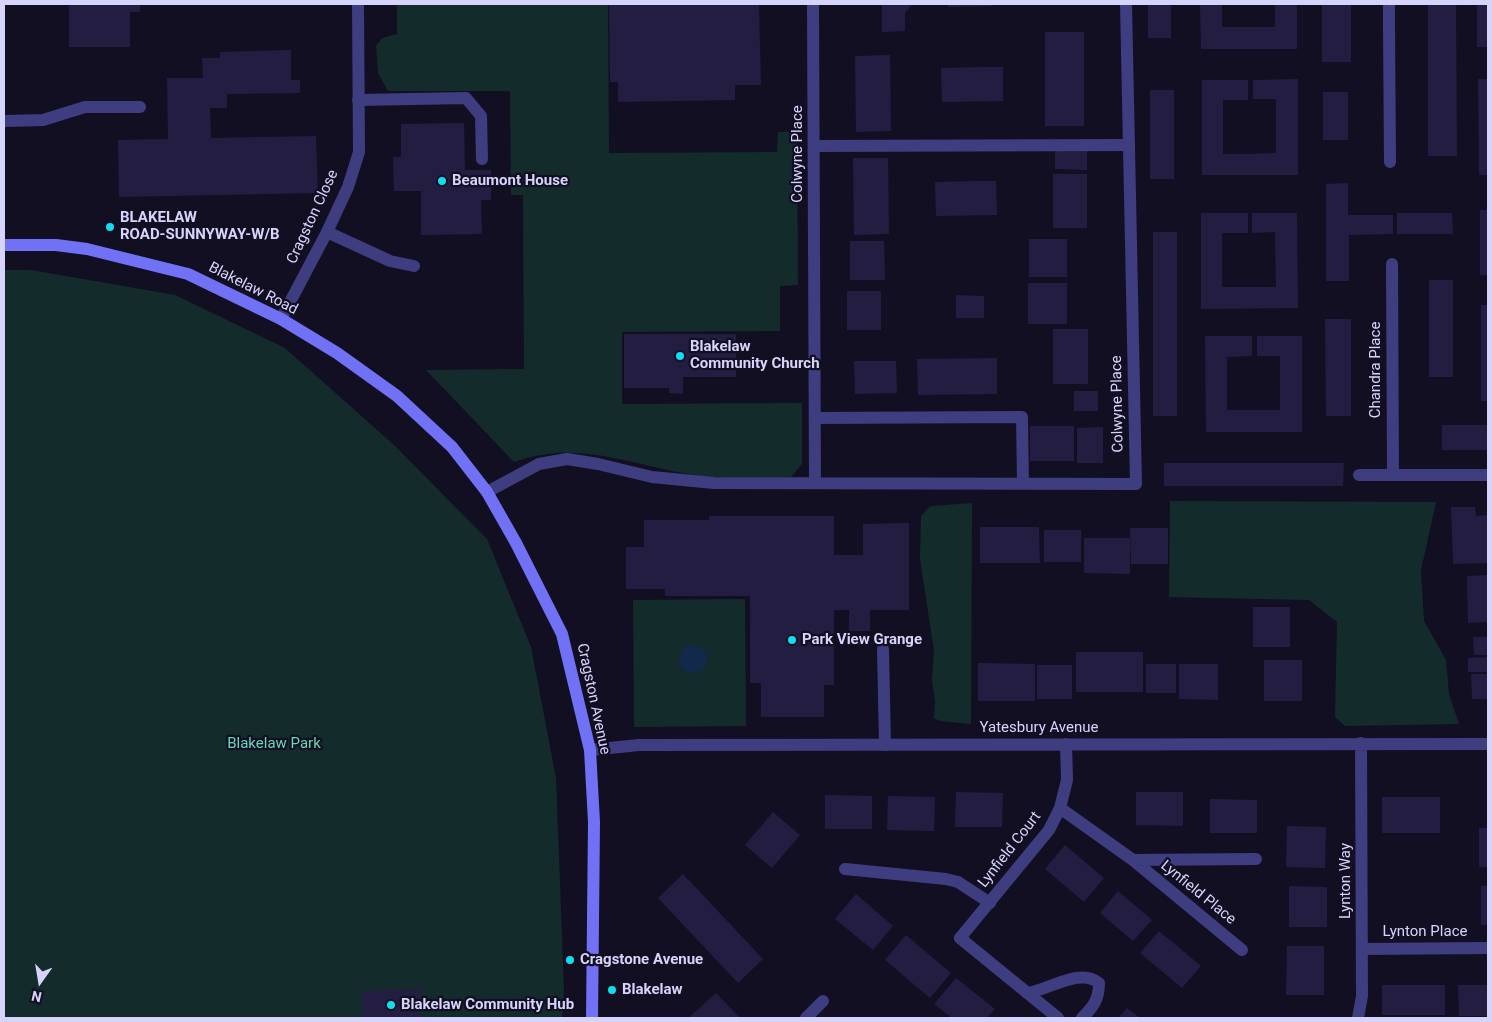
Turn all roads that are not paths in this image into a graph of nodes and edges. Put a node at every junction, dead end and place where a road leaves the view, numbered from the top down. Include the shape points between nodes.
1 (358, 4) edge
2 (813, 4) edge
3 (1126, 4) edge
4 (1389, 4) edge
5 (358, 100) junction
6 (140, 107) dead end
7 (4, 121) edge
8 (814, 146) junction
9 (1129, 146) junction
10 (482, 159) dead end
11 (1390, 162) dead end
12 (327, 232) junction
13 (4, 245) edge
14 (1392, 264) dead end
15 (414, 266) dead end
16 (280, 319) junction
17 (815, 418) junction
18 (452, 447) joint
19 (1359, 475) dead end
20 (1393, 475) junction
21 (1488, 475) edge
22 (815, 483) junction
23 (1023, 483) junction
24 (487, 492) junction
25 (883, 649) dead end
26 (1361, 743) junction
27 (885, 744) junction
28 (1066, 744) junction
29 (1488, 744) edge
30 (590, 750) junction
31 (1060, 808) junction
32 (1133, 860) junction
33 (1256, 860) dead end
34 (845, 869) dead end
35 (990, 903) junction
36 (1488, 948) edge
37 (1362, 949) junction
38 (1242, 950) dead end
39 (1027, 992) junction
40 (823, 1001) dead end
41 (592, 1018) edge
42 (806, 1018) edge
43 (1058, 1018) edge
44 (1082, 1018) edge
45 (1358, 1018) edge

1 - 5 street, Cragston Close
2 - 8 street, Colwyne Place
3 - 9 street, Colwyne Place
4 - 11 street
5 - 10 street via 466,98 481,116
5 - 12 street, Cragston Close via 358,152 348,187
6 - 7 street via 85,107 43,120
8 - 9 street
8 - 17 street, Colwyne Place
9 - 23 street, Colwyne Place via 1136,484
12 - 15 street via 390,262
12 - 16 street, Cragston Close
13 - 16 street, Blakelaw Road via 56,245 87,249 188,274
14 - 20 street, Chandra Place
16 - 18 street, Blakelaw Road via 337,353 397,396
17 - 22 street, Colwyne Place
17 - 23 street via 1022,417
18 - 24 street, Cragston Avenue
19 - 20 street
20 - 21 street
22 - 23 street, Colwyne Place
22 - 24 street, Colwyne Place via 714,483 652,477 567,459 539,464
24 - 30 street, Cragston Avenue via 562,634
25 - 27 street
26 - 28 street, Yatesbury Avenue
26 - 29 street, Yatesbury Avenue
26 - 37 street, Lynton Way
27 - 28 street, Yatesbury Avenue
27 - 30 street, Yatesbury Avenue via 639,745
28 - 31 street, Lynfield Court via 1067,780
30 - 41 street, Cragston Avenue via 594,822
31 - 32 street, Lynfield Place
31 - 35 street, Lynfield Court via 1039,845
32 - 33 street, Lynfield Place
32 - 38 street, Lynfield Place
34 - 35 street via 946,879 958,882
35 - 39 street, Lynfield Court via 960,938
36 - 37 street, Lynton Place
37 - 45 street, Lynton Way via 1362,996
39 - 43 street
39 - 44 street via 1040,991 1080,977 1092,977 1099,983 1099,994 1095,1004
40 - 42 street

